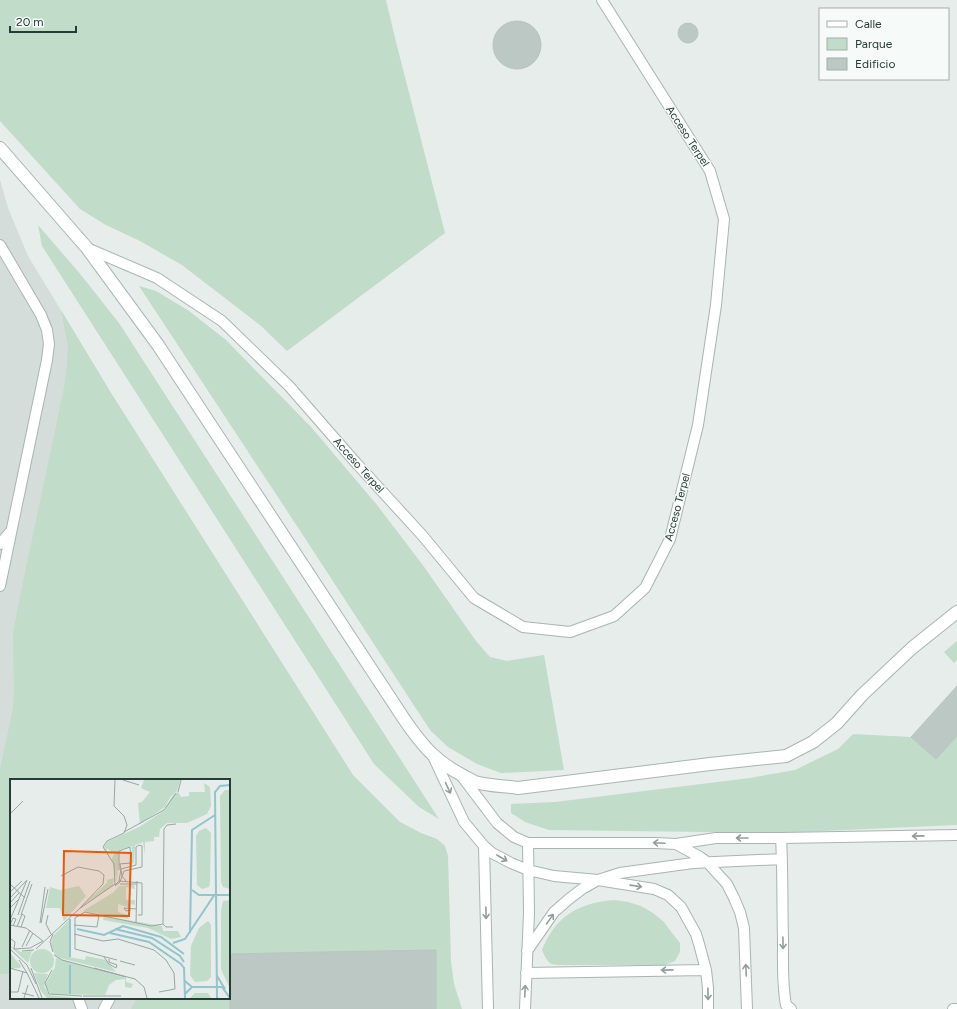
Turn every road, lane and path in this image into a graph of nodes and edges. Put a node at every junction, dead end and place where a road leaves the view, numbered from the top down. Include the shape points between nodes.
1 (602, 0) edge
2 (0, 148) edge
3 (0, 245) edge
4 (87, 248) junction
5 (12, 529) junction
6 (0, 544) edge
7 (0, 586) edge
8 (957, 612) edge
9 (432, 754) junction
10 (458, 773) junction
11 (957, 835) edge
12 (781, 838) junction
13 (528, 843) junction
14 (676, 844) junction
15 (484, 846) junction
16 (782, 859) junction
17 (707, 862) junction
18 (528, 870) junction
19 (598, 880) junction
20 (527, 951) junction
21 (706, 970) junction
22 (526, 973) junction
23 (78, 999) edge
24 (109, 999) edge
25 (788, 1008) edge
26 (82, 1009) edge
27 (104, 1009) edge
28 (488, 1009) edge
29 (525, 1009) edge
30 (708, 1009) edge
31 (747, 1009) edge
32 (953, 1009) edge
33 (957, 1009) edge

1 - 4 lane, Acceso Terpel via 710,171 724,219 716,305 698,425 670,539 645,588 614,616 570,632 523,627 474,598 422,535 289,386 222,321 157,278
2 - 4 street
3 - 5 lane via 41,315 48,330 49,344
4 - 9 street via 158,344 404,720
5 - 6 lane
5 - 7 lane
8 - 10 street via 912,648 862,695 837,723 812,742 786,756 518,788 475,782
9 - 10 street
9 -> 15 lane via 464,822
10 - 13 lane via 497,823 514,837
11 -> 12 lane
12 -> 14 lane via 716,838
12 - 16 lane
14 -> 13 lane
13 - 18 lane
14 - 17 lane
15 -> 18 lane via 492,853
15 -> 28 lane
16 - 17 lane
16 -> 25 lane via 783,960
17 - 19 lane via 620,873
31 -> 17 lane via 744,928 740,912 726,884
18 - 19 lane via 554,876
18 - 20 lane
20 -> 19 lane via 554,912 568,899
19 -> 21 lane via 654,888 668,895 681,907 696,934
20 - 22 lane
21 -> 22 lane
21 -> 30 lane
29 -> 22 lane
23 - 26 lane
24 - 27 lane
32 - 33 lane

